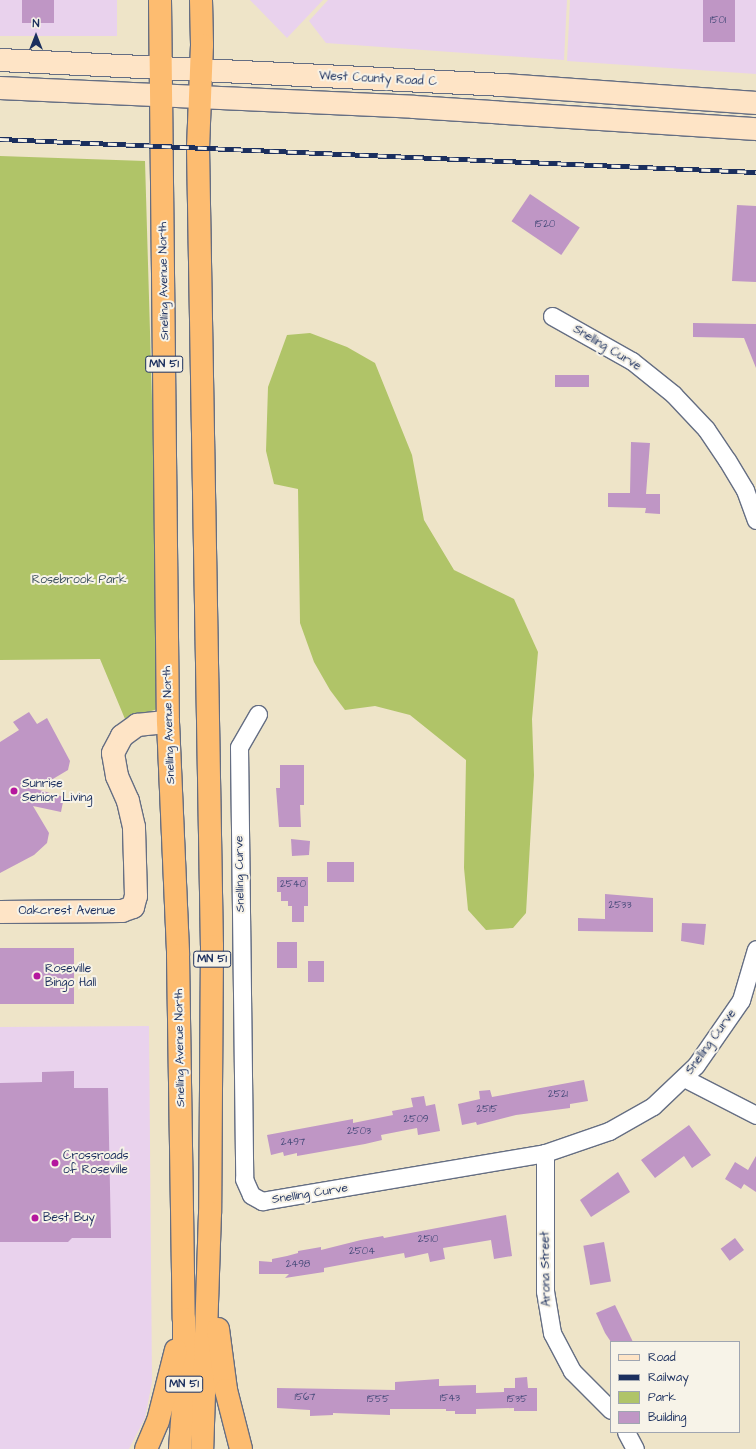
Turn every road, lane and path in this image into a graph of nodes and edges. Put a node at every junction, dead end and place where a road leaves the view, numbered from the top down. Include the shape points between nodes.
1 (160, 0) edge
2 (201, 0) edge
3 (0, 60) edge
4 (161, 69) junction
5 (201, 71) junction
6 (0, 88) edge
7 (636, 94) junction
8 (161, 97) junction
9 (200, 98) junction
10 (756, 103) edge
11 (606, 118) junction
12 (756, 129) edge
13 (552, 316) dead end
14 (756, 520) edge
15 (258, 714) dead end
16 (168, 722) junction
17 (0, 912) edge
18 (756, 949) edge
19 (684, 1078) junction
20 (756, 1115) edge
21 (545, 1154) junction
22 (210, 1213) junction
23 (184, 1320) junction
24 (610, 1409) edge
25 (627, 1433) edge
26 (146, 1449) edge
27 (180, 1449) edge
28 (202, 1449) edge
29 (241, 1449) edge
30 (635, 1449) edge

1 - 4 highway, Snelling Avenue North / MN 51
2 - 5 highway, MN 51
3 - 4 main road, West County Road C
4 - 5 main road, West County Road C
4 - 8 highway, Snelling Avenue North / MN 51
5 - 7 main road, West County Road C via 504,85
5 - 9 highway, MN 51
6 - 8 main road
7 - 10 main road, West County Road C
7 - 11 main road via 618,104
8 - 9 main road
8 - 16 highway, Snelling Avenue North / MN 51
9 - 11 main road
9 - 22 highway, MN 51 via 198,147 212,946
11 - 12 main road
13 - 14 street, Snelling Curve via 632,361 673,394 706,429 727,460 745,490
15 - 21 street, Snelling Curve via 238,747 244,1179 251,1195 262,1201 272,1202
16 - 17 main road, Oakcrest Avenue via 137,725 122,736 113,753 117,776 128,801 134,827 136,896 132,907 122,911
16 - 23 highway, Snelling Avenue North / MN 51 via 178,955
18 - 19 street, Snelling Curve via 741,1000 715,1041
19 - 20 street
19 - 21 street, Snelling Curve via 653,1106 631,1120 586,1141
21 - 24 street, Arona Street via 545,1291 552,1333 572,1371
22 - 28 highway, MN 51
22 - 29 highway via 219,1342 226,1390
23 - 26 highway via 158,1421
23 - 27 highway, Snelling Avenue North / MN 51 via 184,1394
25 - 30 street

